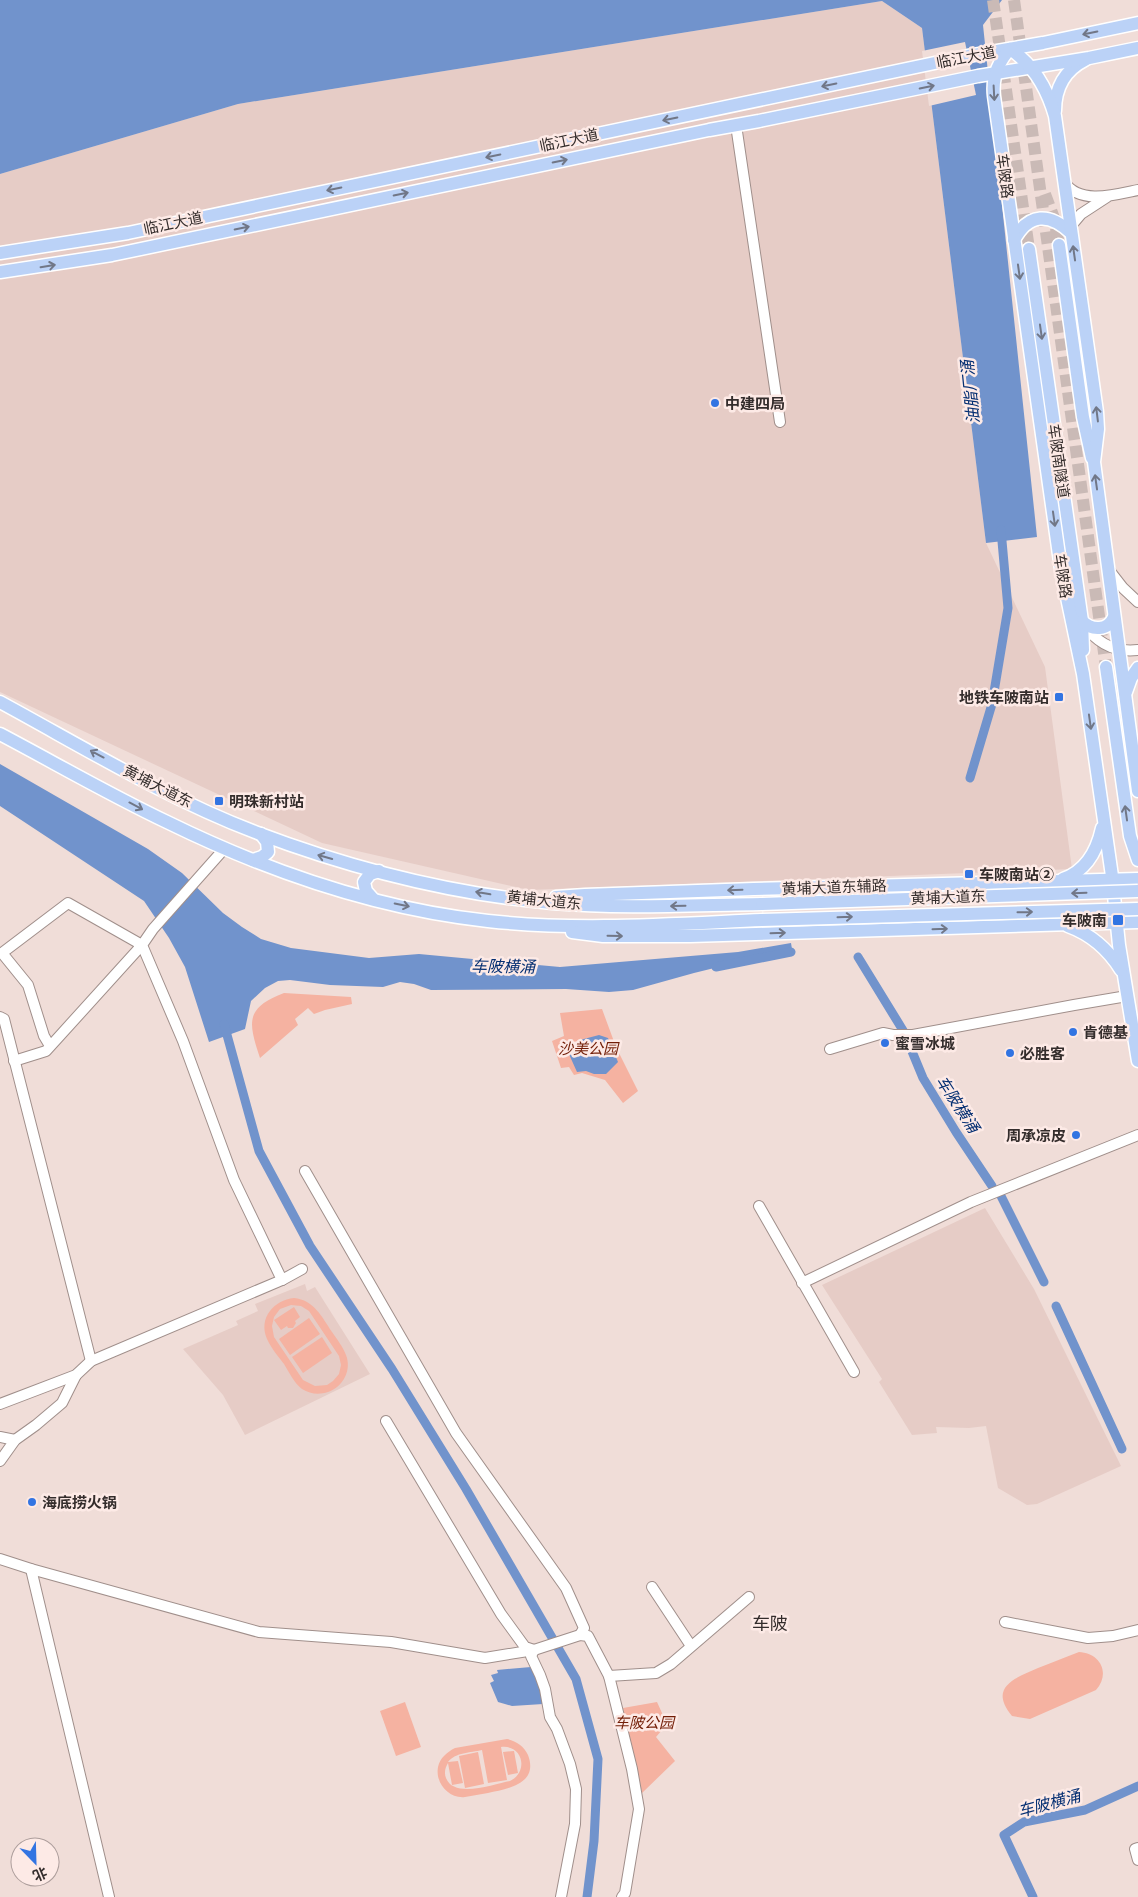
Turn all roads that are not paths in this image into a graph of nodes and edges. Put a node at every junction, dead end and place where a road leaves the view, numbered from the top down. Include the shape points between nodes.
1 (1138, 23) edge
2 (1138, 48) edge
3 (1010, 49) junction
4 (1089, 58) junction
5 (1031, 67) junction
6 (996, 73) junction
7 (1055, 116) junction
8 (736, 125) junction
9 (435, 168) junction
10 (1064, 182) junction
11 (439, 186) junction
12 (1138, 190) edge
13 (1113, 195) junction
14 (215, 214) junction
15 (1071, 230) junction
16 (220, 232) junction
17 (1014, 240) junction
18 (1059, 245) tunnel mouth
19 (1029, 249) tunnel mouth
20 (0, 253) edge
21 (0, 272) edge
22 (780, 422) dead end
23 (1094, 462) junction
24 (1108, 568) junction
25 (1138, 602) edge
26 (1114, 617) junction
27 (1082, 621) junction
28 (1138, 650) edge
29 (1119, 651) junction
30 (1106, 667) tunnel mouth
31 (1138, 668) edge
32 (1083, 674) junction
33 (1125, 697) junction
34 (0, 702) edge
35 (0, 734) edge
36 (1138, 790) edge
37 (1104, 817) junction
38 (261, 834) junction
39 (224, 849) junction
40 (253, 860) junction
41 (1138, 860) edge
42 (379, 872) junction
43 (1138, 879) edge
44 (1112, 880) junction
45 (1041, 882) junction
46 (990, 883) junction
47 (1133, 891) edge
48 (373, 898) junction
49 (531, 901) junction
50 (1134, 909) edge
51 (1138, 922) edge
52 (1116, 923) junction
53 (532, 924) junction
54 (1039, 924) junction
55 (1064, 924) junction
56 (990, 926) junction
57 (142, 945) junction
58 (1124, 975) junction
59 (1138, 986) edge
60 (1127, 996) junction
61 (0, 1017) edge
62 (50, 1046) junction
63 (830, 1049) dead end
64 (14, 1061) junction
65 (1138, 1061) edge
66 (1138, 1135) edge
67 (305, 1171) dead end
68 (759, 1206) dead end
69 (302, 1269) dead end
70 (282, 1280) junction
71 (802, 1282) junction
72 (91, 1362) junction
73 (854, 1372) dead end
74 (76, 1374) junction
75 (0, 1404) edge
76 (386, 1421) dead end
77 (0, 1436) edge
78 (15, 1440) junction
79 (0, 1460) edge
80 (0, 1559) edge
81 (31, 1569) junction
82 (652, 1587) dead end
83 (749, 1597) dead end
84 (1006, 1622) dead end
85 (1138, 1630) edge
86 (580, 1636) junction
87 (691, 1646) junction
88 (534, 1650) junction
89 (609, 1676) junction
90 (1138, 1848) edge
91 (1138, 1860) edge
92 (624, 1896) edge
93 (109, 1897) edge
94 (561, 1897) edge

1 -> 3 main road, 临江大道
2 - 4 main road, 临江大道
3 - 5 main road
3 - 6 main road, 车陂路
3 -> 9 main road, 临江大道
4 - 5 main road, 临江大道
4 - 7 main road via 1074,67 1061,81
5 - 6 main road, 临江大道
5 - 7 main road via 1044,87
8 -> 6 main road, 临江大道
6 -> 17 main road, 车陂路 via 994,96
7 - 10 main road
11 -> 8 main road, 临江大道
8 - 22 street
9 - 11 main road via 431,178
9 -> 14 main road, 临江大道
10 - 13 street via 1080,194
10 - 15 main road
16 -> 11 main road, 临江大道
12 - 13 street
13 - 15 street via 1087,209
14 - 16 main road via 224,222
14 - 20 main road, 临江大道 via 105,237
15 - 17 main road via 1041,218 1023,226
23 -> 15 main road via 1098,420
21 -> 16 main road, 临江大道 via 74,262
17 -> 32 main road, 车陂路 via 1061,569
18 - 23 main road via 1083,416
19 -> 27 main road, 车陂南隧道
24 -> 23 main road
24 - 25 street
24 - 26 main road
26 - 27 main road via 1100,628 1090,627
26 - 29 main road
27 - 29 street via 1098,638
27 - 32 main road, 车陂南隧道
28 - 29 street
29 - 33 main road
41 -> 30 main road via 1130,836
31 - 33 main road via 1128,684
32 -> 37 main road, 车陂路
33 - 36 main road
38 -> 34 main road, 黄埔大道东 via 160,788
35 -> 39 main road, 黄埔大道东
37 - 44 main road, 车陂路
37 - 45 main road via 1100,840 1089,861 1070,876
38 - 40 main road via 267,842 268,852
42 -> 38 main road, 黄埔大道东
39 - 40 main road, 黄埔大道东
39 - 57 street
40 - 48 main road, 黄埔大道东 via 295,876
42 - 48 main road via 370,874 364,882 366,891
49 -> 42 main road, 黄埔大道东
43 - 44 main road, 黄埔大道东辅路
44 - 45 main road, 黄埔大道东辅路
44 - 52 main road, 车陂路
45 - 46 main road, 黄埔大道东辅路
45 - 54 main road via 1048,903 1047,913
46 -> 49 main road, 黄埔大道东辅路 via 585,895
46 - 56 main road via 998,893 1000,906
47 -> 49 main road, 黄埔大道东, bridge via 762,904 611,906
48 -> 53 main road, 黄埔大道东 via 485,920
53 -> 50 main road, 黄埔大道东, bridge via 601,926
51 - 52 main road
52 - 55 main road
52 - 58 main road, 车陂路
53 -> 56 main road via 581,934 639,936
54 - 55 main road
54 - 56 main road
55 - 58 main road via 1098,943
57 - 62 street
57 - 62 street via 68,903 2,953 28,985
57 - 70 street via 183,1041 234,1180
58 - 60 main road, 车陂路
59 - 60 main road
60 - 63 street via 913,1035 883,1033
60 - 65 main road, 车陂路
61 - 64 street via 4,1019
62 - 64 street via 46,1051
64 - 72 street
66 - 71 street via 971,1202
67 - 86 street via 456,1433 566,1588 584,1628
68 - 71 street
69 - 70 street
70 - 72 street
71 - 73 street
72 - 74 street
74 - 75 street
74 - 78 street via 62,1403
76 - 88 street via 501,1614 525,1647
77 - 78 street
78 - 79 street
80 - 81 street
81 - 88 street via 259,1632 391,1642 484,1658
81 - 93 street
82 - 87 street
83 - 87 street
84 - 85 street via 1088,1638
86 - 88 street
86 - 89 street via 588,1636
87 - 89 street via 656,1673
88 - 94 street via 531,1656 576,1789 575,1824
89 - 92 street via 639,1809
90 - 91 street via 1135,1849

